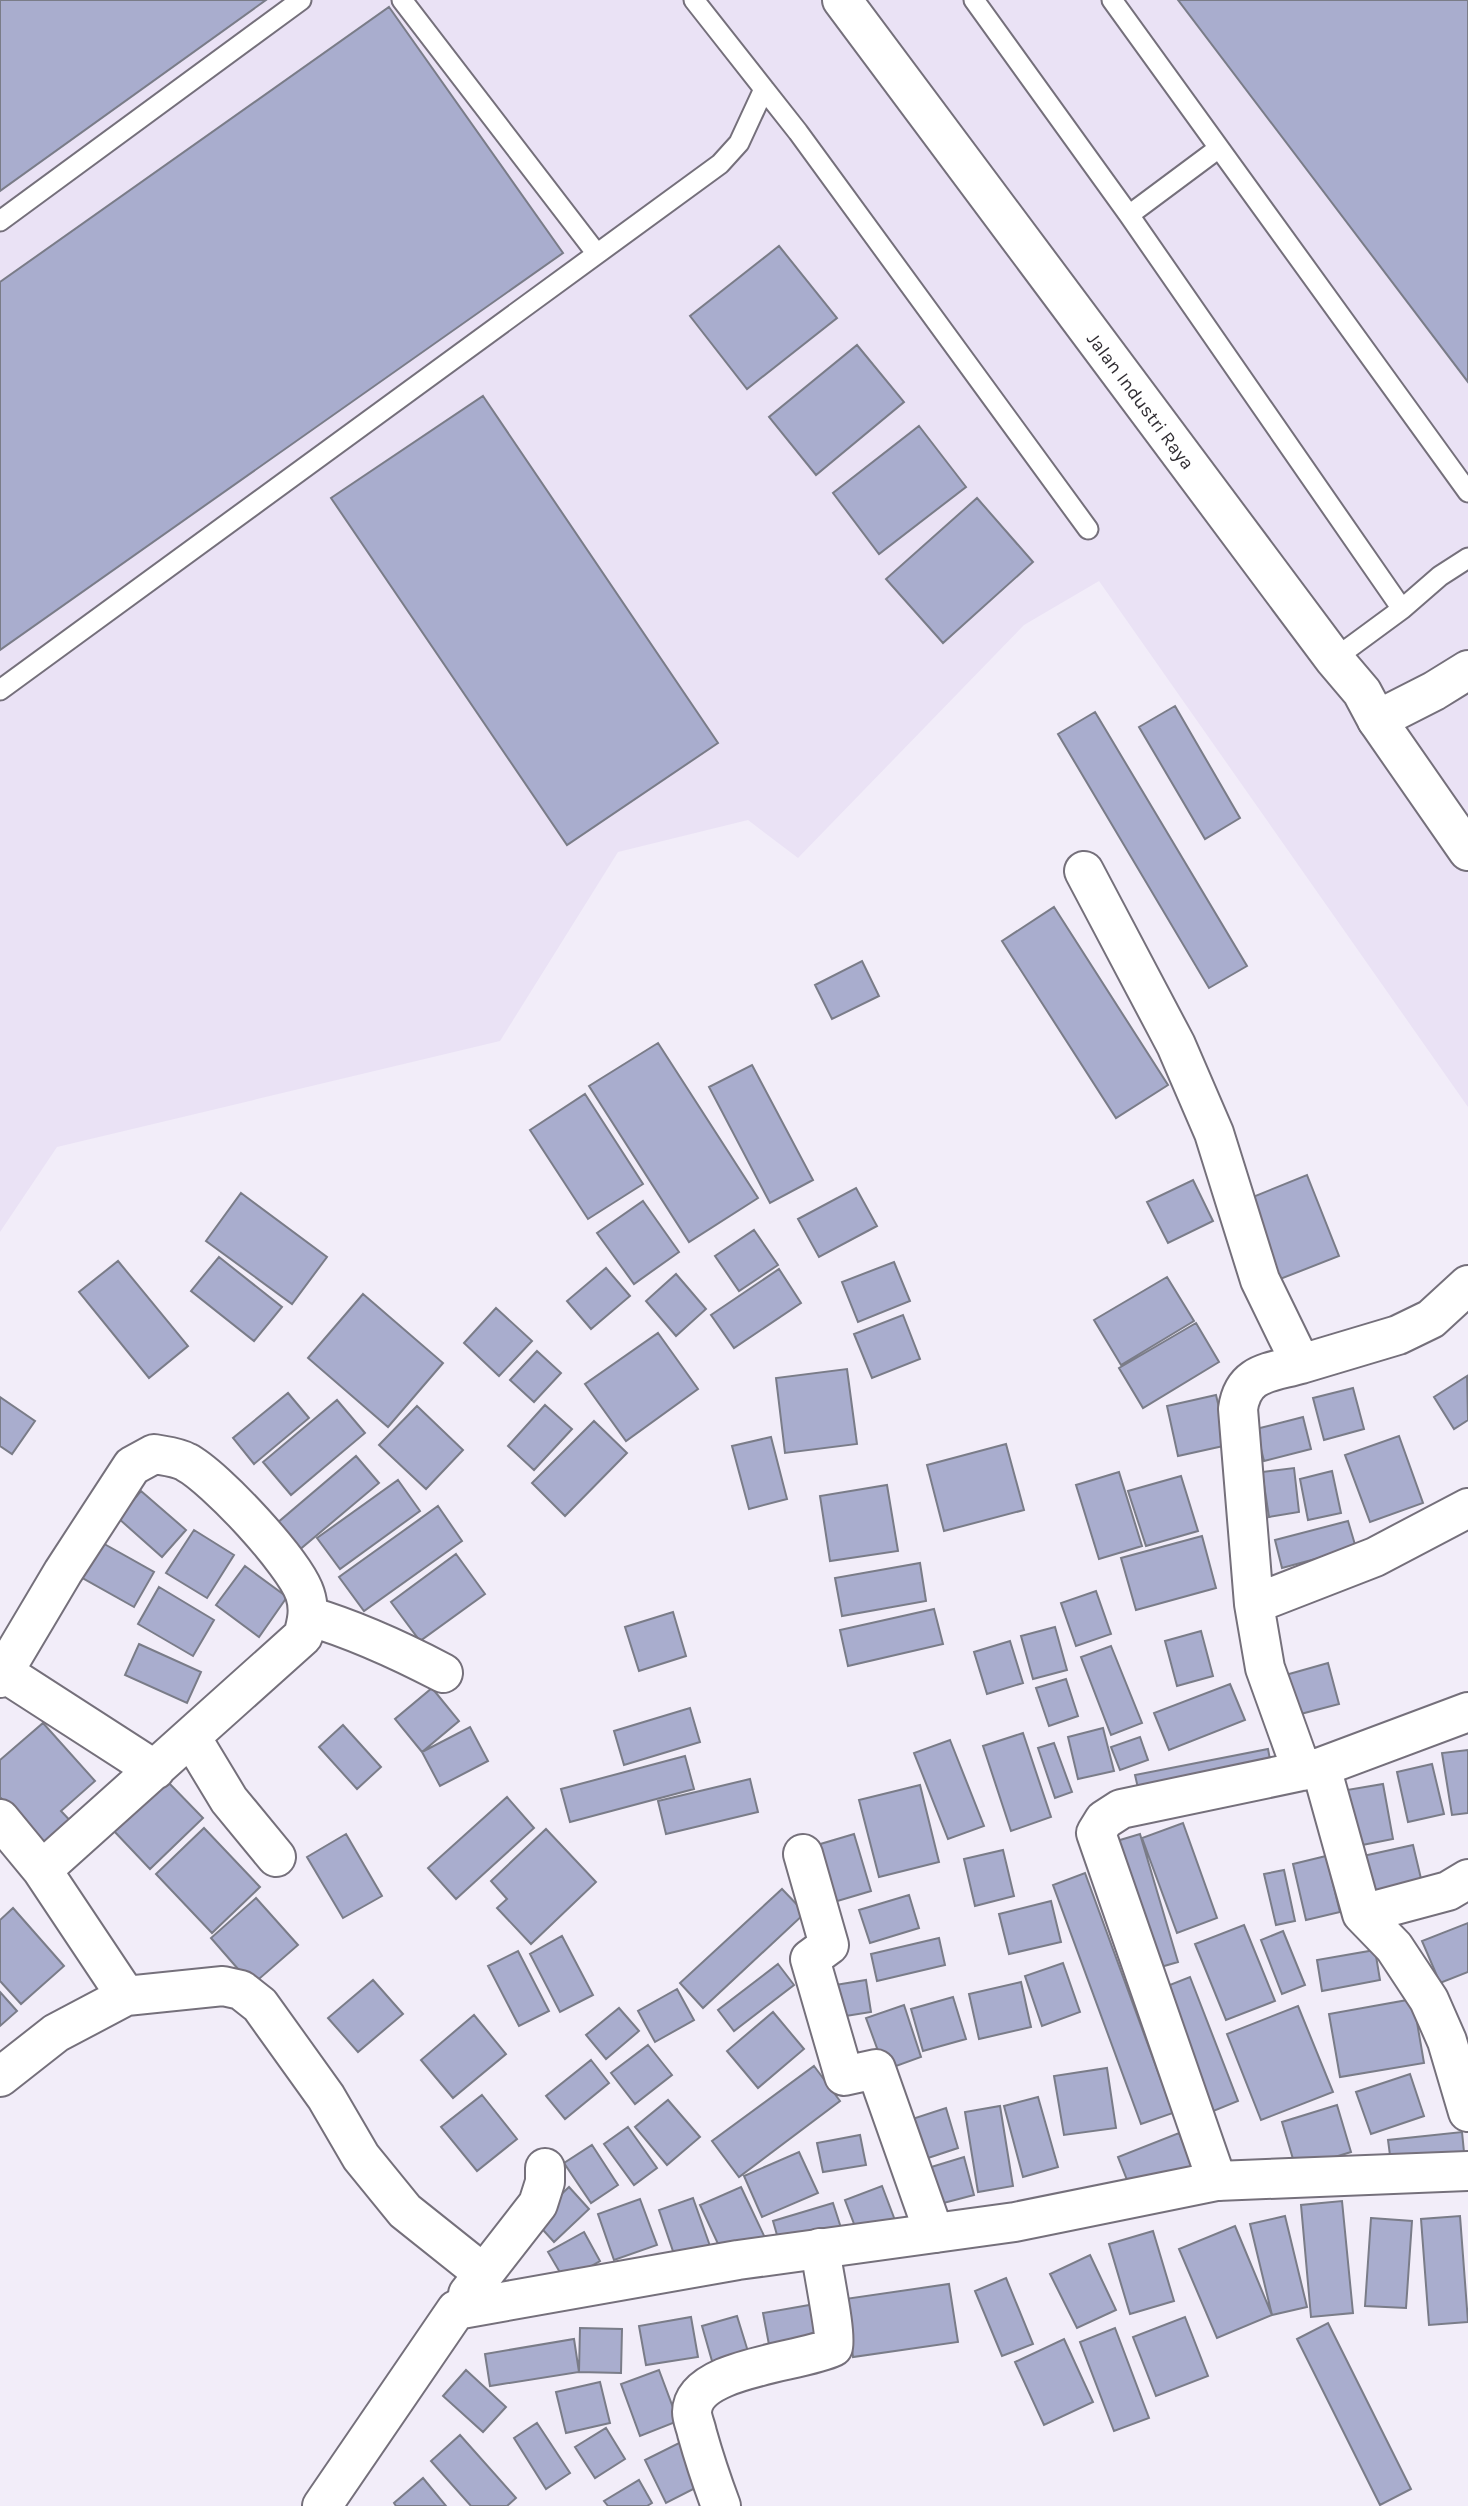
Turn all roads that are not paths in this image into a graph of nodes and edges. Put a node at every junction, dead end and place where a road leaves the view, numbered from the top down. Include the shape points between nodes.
1 (301, 0) edge
2 (402, 0) edge
3 (694, 0) edge
4 (842, 0) edge
5 (974, 0) edge
6 (1112, 0) edge
7 (764, 89) junction
8 (1220, 148) junction
9 (1129, 215) junction
10 (0, 221) edge
11 (597, 254) junction
12 (1468, 492) edge
13 (1088, 529) dead end
14 (1468, 558) edge
15 (1402, 608) junction
16 (1334, 659) junction
17 (1468, 670) edge
18 (0, 690) edge
19 (1377, 720) junction
20 (1468, 851) edge
21 (1084, 871) dead end
22 (1468, 1285) edge
23 (1301, 1364) junction
24 (1468, 1508) edge
25 (1254, 1604) junction
26 (308, 1616) junction
27 (443, 1673) dead end
28 (2, 1675) edge
29 (1468, 1712) edge
30 (191, 1737) junction
31 (1312, 1769) junction
32 (155, 1770) junction
33 (0, 1819) edge
34 (803, 1854) dead end
35 (276, 1857) dead end
36 (42, 1871) junction
37 (1468, 1879) edge
38 (1362, 1914) junction
39 (126, 1996) junction
40 (0, 2077) edge
41 (1468, 2112) edge
42 (545, 2168) dead end
43 (1468, 2171) edge
44 (1217, 2181) junction
45 (934, 2233) junction
46 (820, 2249) junction
47 (484, 2274) junction
48 (456, 2310) junction
49 (322, 2506) edge
50 (721, 2506) edge

1 - 10 lane
2 - 11 lane
3 - 7 lane
4 - 16 street, Jalan Industri Raya
5 - 9 lane
6 - 8 lane
7 - 11 lane via 739,143 720,164
7 - 13 lane
8 - 9 lane
8 - 12 lane
9 - 15 lane
11 - 18 lane
14 - 15 lane
15 - 16 lane
16 - 19 street, Jalan Industri Raya via 1362,692
17 - 19 street
19 - 20 street, Jalan Industri Raya
21 - 23 street via 1176,1045 1214,1133 1260,1280
22 - 23 street via 1431,1319 1398,1335
23 - 25 street via 1260,1376 1240,1394
24 - 25 street via 1376,1557
25 - 31 street via 1265,1668
26 - 27 street via 384,1642
26 - 28 street via 305,1593 248,1518 209,1478 184,1461 154,1454 132,1466
26 - 30 street via 303,1636
28 - 32 street
29 - 31 street
30 - 32 street
30 - 35 street via 229,1800
31 - 38 street
31 - 44 street via 1121,1809 1104,1820 1096,1833
32 - 36 street
33 - 36 street
34 - 45 street via 829,1945 810,1959 844,2076 876,2069
36 - 39 street
37 - 38 street via 1448,1891
38 - 41 street via 1394,1947 1429,2000 1447,2041
39 - 40 street via 56,2034
39 - 47 street via 223,1986 241,1990 260,2005 326,2097 361,2157 405,2211
42 - 47 street via 538,2204
43 - 44 street
44 - 45 street via 1014,2222
45 - 46 street
46 - 48 street
46 - 50 street via 833,2347 733,2373 695,2397 692,2414
47 - 48 street
48 - 49 street

